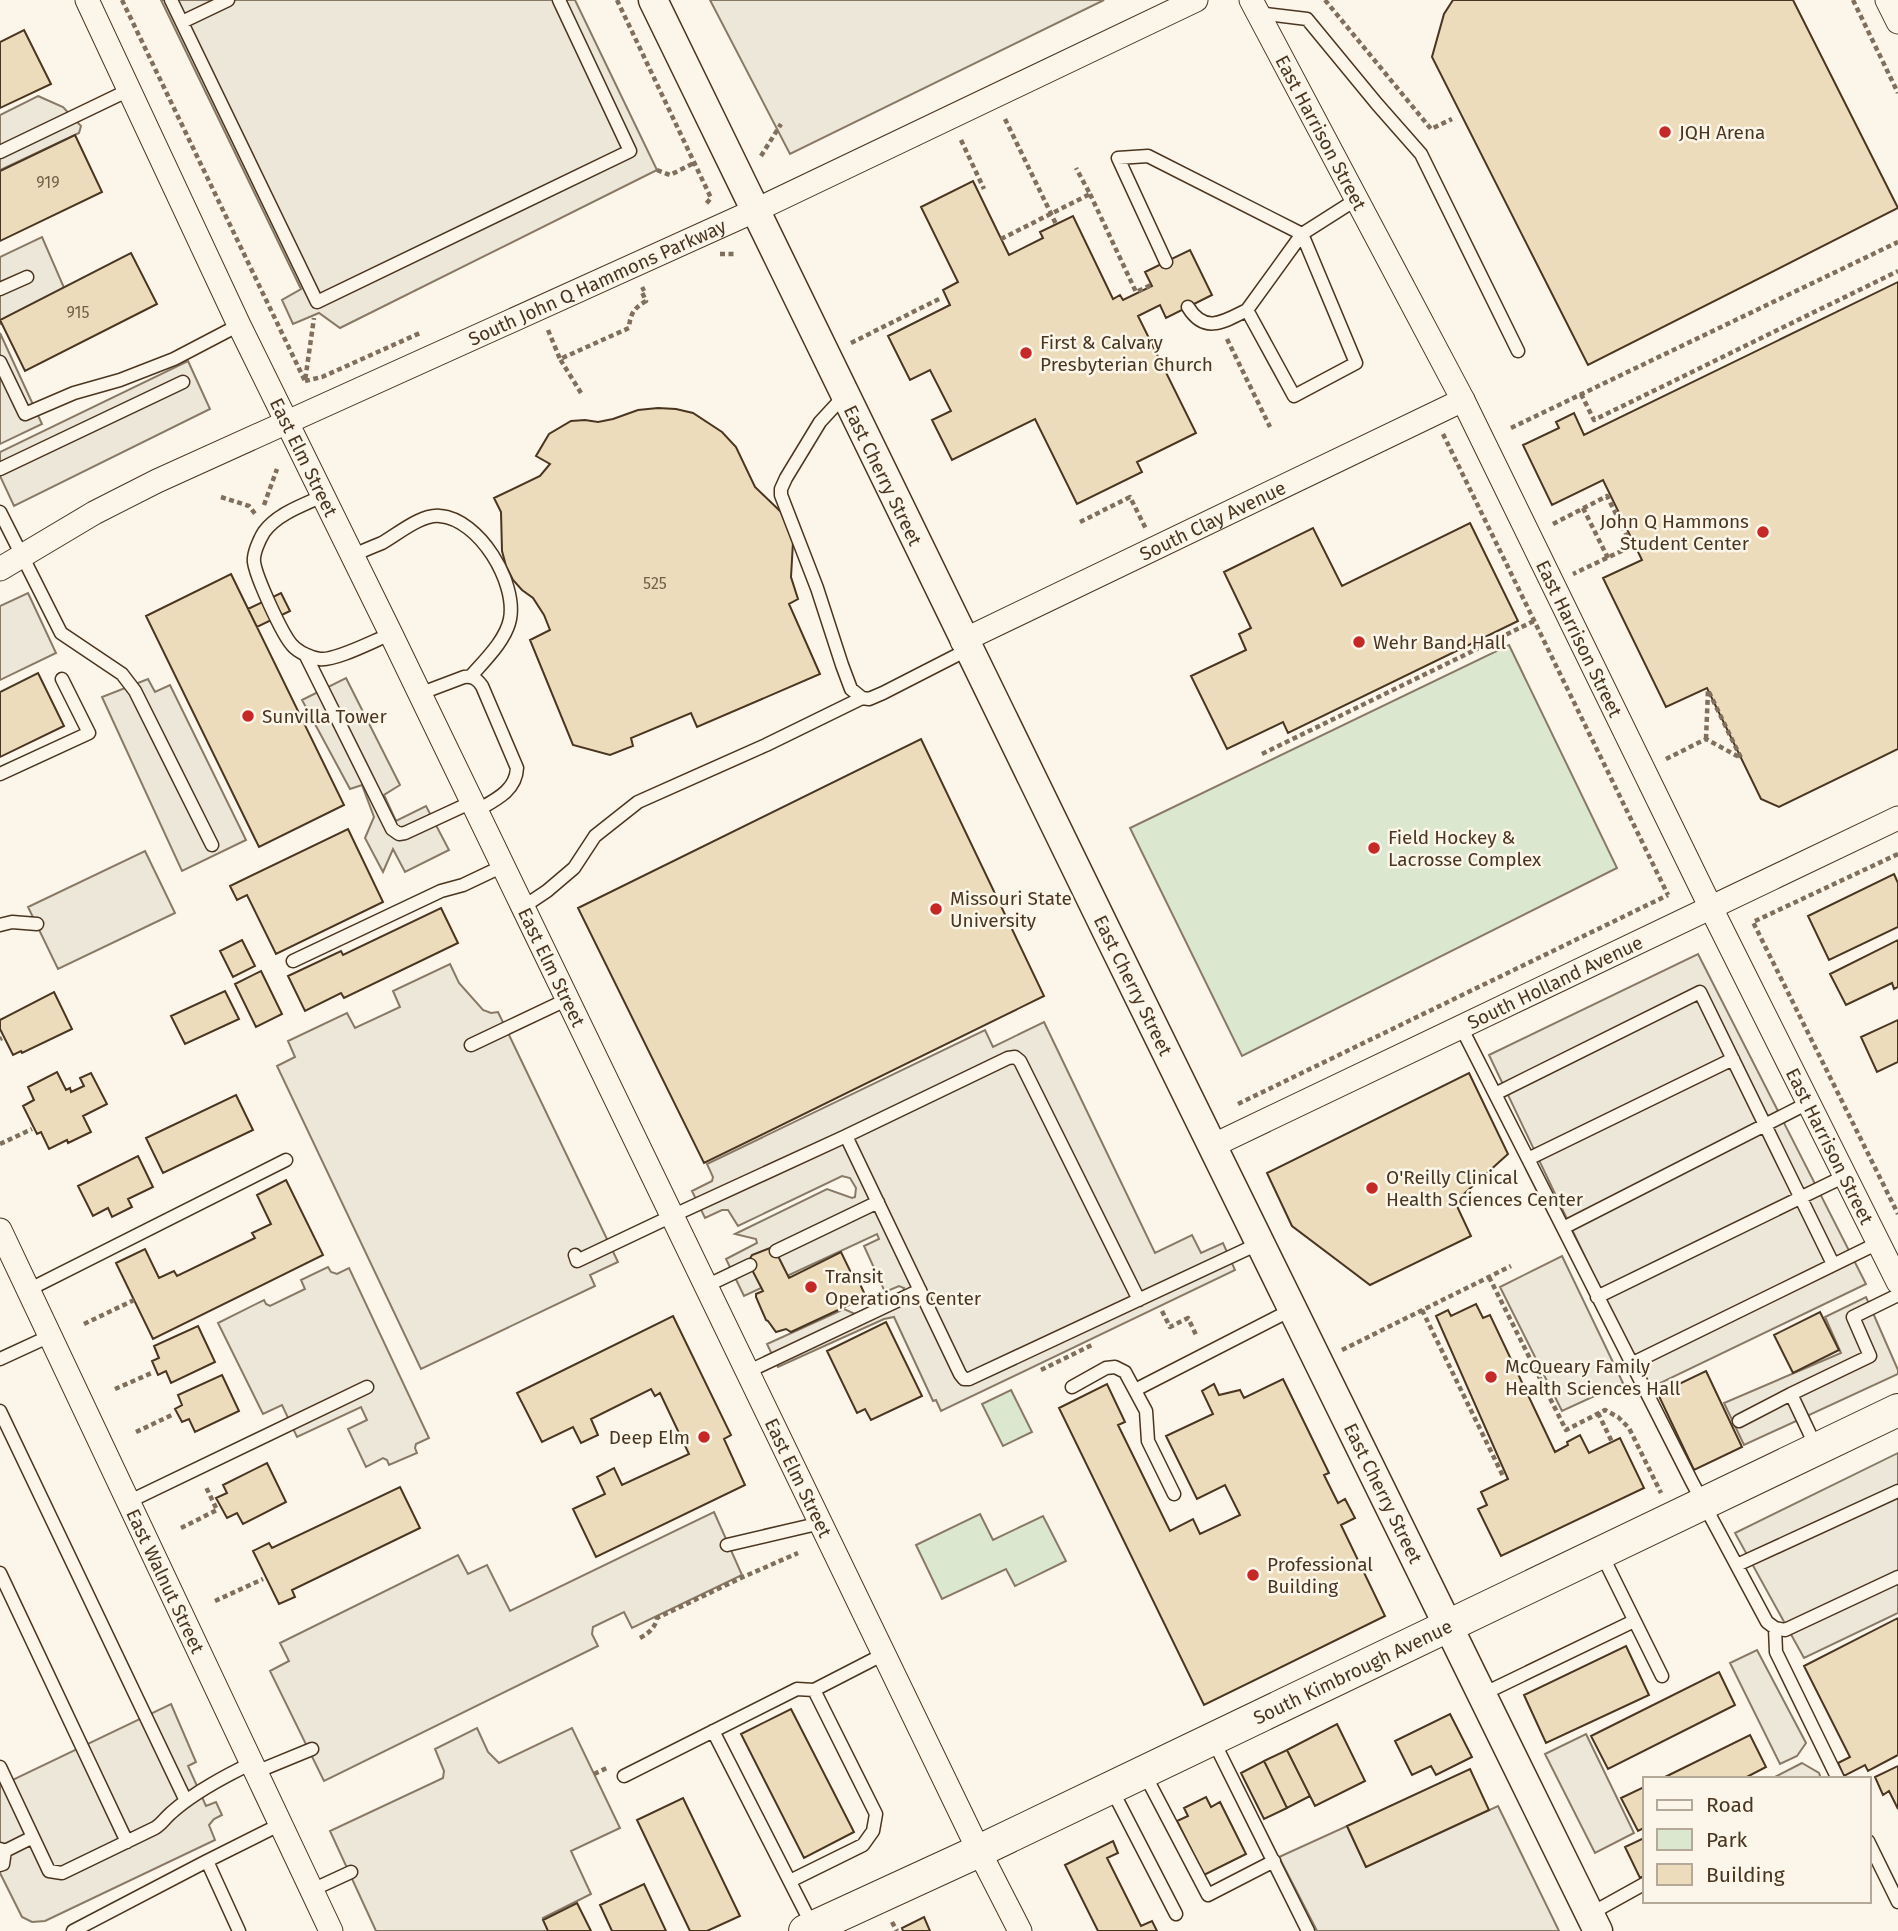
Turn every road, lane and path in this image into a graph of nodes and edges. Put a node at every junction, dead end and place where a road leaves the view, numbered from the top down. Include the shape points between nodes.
1 (87, 0) edge
2 (122, 0) edge
3 (171, 0) edge
4 (228, 0) edge
5 (559, 0) edge
6 (617, 0) edge
7 (653, 0) edge
8 (1196, 0) edge
9 (1325, 0) edge
10 (1853, 0) edge
11 (1887, 0) edge
12 (1254, 7) edge
13 (182, 22) junction
14 (1898, 22) edge
15 (129, 90) junction
16 (1898, 93) edge
17 (1005, 119) dead end
18 (1452, 119) dead end
19 (781, 124) dead end
20 (961, 140) dead end
21 (0, 152) edge
22 (761, 156) dead end
23 (694, 163) junction
24 (1076, 168) dead end
25 (657, 170) dead end
26 (984, 188) dead end
27 (1090, 194) junction
28 (1357, 199) junction
29 (701, 211) dead end
30 (754, 211) junction
31 (1051, 213) junction
32 (1056, 224) dead end
33 (1302, 234) junction
34 (1001, 239) dead end
35 (1898, 242) edge
36 (736, 254) dead end
37 (709, 259) dead end
38 (1166, 262) dead end
39 (1898, 271) edge
40 (27, 276) dead end
41 (652, 285) dead end
42 (1152, 285) dead end
43 (0, 289) edge
44 (941, 298) dead end
45 (1188, 307) dead end
46 (1247, 310) junction
47 (314, 315) dead end
48 (239, 325) junction
49 (426, 330) dead end
50 (548, 330) dead end
51 (1226, 339) dead end
52 (851, 343) dead end
53 (1518, 351) dead end
54 (561, 359) junction
55 (0, 362) edge
56 (305, 380) junction
57 (183, 382) dead end
58 (581, 393) dead end
59 (1581, 394) junction
60 (844, 396) junction
61 (1464, 400) junction
62 (287, 421) junction
63 (1270, 427) dead end
64 (1511, 428) dead end
65 (1443, 434) dead end
66 (0, 469) edge
67 (323, 495) junction
68 (220, 497) dead end
69 (1583, 508) junction
70 (0, 512) edge
71 (259, 519) dead end
72 (1080, 522) dead end
73 (1553, 524) dead end
74 (1147, 530) dead end
75 (21, 556) junction
76 (352, 556) junction
77 (1608, 558) junction
78 (0, 569) edge
79 (1572, 575) dead end
80 (1534, 621) junction
81 (391, 634) junction
82 (965, 645) junction
83 (305, 654) junction
84 (471, 676) junction
85 (62, 679) dead end
86 (419, 694) junction
87 (862, 698) junction
88 (1706, 739) junction
89 (1262, 754) dead end
90 (1666, 759) dead end
91 (0, 774) edge
92 (474, 807) junction
93 (1898, 818) edge
94 (212, 845) dead end
95 (1898, 854) edge
96 (503, 866) junction
97 (1668, 895) junction
98 (1675, 898) dead end
99 (523, 907) junction
100 (1711, 908) junction
101 (37, 923) dead end
102 (0, 925) edge
103 (293, 961) dead end
104 (568, 999) junction
105 (1461, 1027) junction
106 (471, 1045) dead end
107 (1733, 1059) junction
108 (1495, 1094) junction
109 (1808, 1102) junction
110 (1228, 1109) dead end
111 (1765, 1125) junction
112 (32, 1129) dead end
113 (846, 1136) junction
114 (0, 1144) edge
115 (1212, 1146) junction
116 (1528, 1159) junction
117 (286, 1160) dead end
118 (1845, 1176) junction
119 (1801, 1198) junction
120 (878, 1202) junction
121 (1898, 1214) edge
122 (672, 1216) junction
123 (1563, 1228) junction
124 (0, 1230) edge
125 (1260, 1242) junction
126 (1878, 1242) junction
127 (776, 1251) dead end
128 (575, 1255) dead end
129 (1833, 1264) junction
130 (750, 1265) dead end
131 (1511, 1266) dead end
132 (1489, 1277) junction
133 (1898, 1282) edge
134 (706, 1286) junction
135 (28, 1290) junction
136 (920, 1290) junction
137 (1898, 1295) edge
138 (1597, 1297) junction
139 (134, 1300) dead end
140 (1139, 1300) junction
141 (1293, 1309) junction
142 (1422, 1310) junction
143 (1162, 1311) dead end
144 (84, 1324) dead end
145 (50, 1336) junction
146 (1197, 1337) dead end
147 (1342, 1350) dead end
148 (0, 1359) edge
149 (1632, 1364) junction
150 (154, 1371) dead end
151 (747, 1372) junction
152 (367, 1387) dead end
153 (1072, 1387) dead end
154 (116, 1390) dead end
155 (1135, 1390) junction
156 (1791, 1394) junction
157 (1898, 1410) edge
158 (0, 1411) edge
159 (1598, 1413) junction
160 (174, 1414) dead end
161 (1739, 1420) dead end
162 (136, 1432) dead end
163 (1612, 1442) dead end
164 (1817, 1449) junction
165 (197, 1469) junction
166 (1503, 1476) dead end
167 (1898, 1491) edge
168 (1174, 1494) dead end
169 (1662, 1496) dead end
170 (128, 1502) junction
171 (1703, 1503) junction
172 (821, 1523) junction
173 (181, 1528) dead end
174 (727, 1545) dead end
175 (1601, 1552) junction
176 (798, 1553) dead end
177 (1737, 1565) junction
178 (0, 1573) edge
179 (1898, 1577) edge
180 (263, 1579) dead end
181 (215, 1601) dead end
182 (1634, 1620) junction
183 (1449, 1625) junction
184 (1774, 1628) junction
185 (640, 1638) dead end
186 (884, 1654) junction
187 (1662, 1676) dead end
188 (814, 1690) junction
189 (1483, 1694) junction
190 (713, 1731) junction
191 (1213, 1739) junction
192 (312, 1748) dead end
193 (0, 1767) edge
194 (254, 1768) junction
195 (1144, 1772) junction
196 (624, 1776) dead end
197 (1837, 1777) edge
198 (1111, 1788) junction
199 (186, 1801) junction
200 (281, 1824) junction
201 (33, 1837) junction
202 (127, 1842) junction
203 (1870, 1845) edge
204 (2, 1850) edge
205 (979, 1851) junction
206 (207, 1861) junction
207 (1273, 1861) junction
208 (0, 1866) edge
209 (351, 1872) dead end
210 (790, 1881) junction
211 (1643, 1885) edge
212 (312, 1890) junction
213 (1898, 1902) edge
214 (1176, 1914) dead end
215 (1594, 1923) edge
216 (809, 1929) edge
217 (73, 1931) edge
218 (239, 1931) edge
219 (331, 1931) edge
220 (1020, 1931) edge
221 (1308, 1931) edge

1 - 15 street, East Elm Street
2 - 56 path
3 - 13 lane
4 - 13 lane
5 - 13 lane via 630,151 317,302
6 - 23 path
7 - 30 street, East Cherry Street
8 - 30 street, South John Q Hammons Parkway
9 - 18 path via 1431,129
10 - 16 path
11 - 14 street
12 - 28 street, East Harrison Street
12 - 53 lane via 1307,19 1421,154
15 - 21 lane
15 - 48 street, East Elm Street
17 - 31 path
19 - 22 path
20 - 26 path
23 - 25 path via 670,174
23 - 29 path via 711,198
24 - 27 path
27 - 31 path
27 - 42 path via 1136,292
28 - 33 lane
28 - 61 street, East Harrison Street
30 - 60 street, East Cherry Street
30 - 62 street, South John Q Hammons Parkway
31 - 32 path
31 - 34 path
33 - 38 lane via 1148,156 1118,158
33 - 46 lane
33 - 46 lane via 1356,363 1294,396
35 - 59 path
36 - 37 path
39 - 59 path via 1594,420
40 - 43 lane
41 - 54 path via 641,290 646,301 635,307 629,328
44 - 52 path
45 - 46 lane via 1210,324
47 - 56 path
48 - 55 lane via 174,359 25,414
48 - 62 street, East Elm Street
49 - 56 path
50 - 54 path
51 - 63 path
54 - 58 path
57 - 66 lane
59 - 64 path
60 - 82 street, East Cherry Street
60 - 87 lane via 820,422 780,489 851,689
61 - 82 street, South Clay Avenue
61 - 100 street, East Harrison Street
62 - 67 street, East Elm Street
62 - 75 street, South John Q Hammons Parkway via 157,481
65 - 80 path
67 - 76 street, East Elm Street
67 - 83 lane via 278,519 264,532 254,562 282,628 291,644
68 - 71 path via 249,506
69 - 73 path
69 - 77 path
69 - 77 path via 1607,496 1632,546
70 - 75 lane
72 - 74 path via 1130,497
75 - 78 street, South John Q Hammons Parkway
75 - 94 lane via 61,633 122,674 135,691
76 - 81 street, East Elm Street
76 - 84 lane via 429,516 464,523 480,538 499,566 511,610 504,634
77 - 79 path
80 - 89 path
80 - 97 path
81 - 83 lane via 336,657
81 - 86 street, East Elm Street
82 - 87 lane via 883,693
82 - 115 street, East Cherry Street
83 - 92 lane via 393,829 405,833
84 - 86 lane
84 - 92 lane via 482,686 517,768 517,777 502,796
85 - 91 lane via 89,733
86 - 92 street, East Elm Street
87 - 99 lane via 638,802 595,836 574,869
88 - 88 path via 1741,758 1708,690 1707,714
88 - 90 path
92 - 96 street, East Elm Street
93 - 100 street, South Holland Avenue
95 - 121 path via 1753,922
96 - 99 street, East Elm Street
96 - 103 lane
97 - 98 path
97 - 110 path
99 - 104 street, East Elm Street
100 - 105 street, South Holland Avenue
100 - 109 street, East Harrison Street
101 - 102 lane
104 - 106 lane
104 - 122 street, East Elm Street
105 - 108 lane
105 - 115 street, South Holland Avenue
107 - 108 lane via 1700,992
107 - 111 lane
107 - 116 lane
108 - 116 lane
109 - 111 lane
109 - 118 street, East Harrison Street
111 - 119 lane
111 - 123 lane
112 - 114 path
113 - 120 lane
113 - 122 lane
113 - 140 lane via 1015,1057
115 - 125 street, East Cherry Street
116 - 123 lane
117 - 135 lane
118 - 119 lane
118 - 126 street, East Harrison Street
119 - 129 lane
119 - 138 lane
120 - 127 lane
120 - 136 lane
122 - 128 lane via 578,1261
122 - 134 street, East Elm Street
123 - 138 lane
124 - 135 street, East Walnut Street
125 - 140 lane
125 - 141 street, East Cherry Street
126 - 129 lane
126 - 133 street, East Harrison Street
129 - 149 lane
130 - 134 lane
131 - 132 path
132 - 142 path
132 - 159 path via 1566,1430
134 - 151 street, East Elm Street
135 - 145 street, East Walnut Street
136 - 140 lane via 964,1379
136 - 151 lane
137 - 156 lane via 1853,1317 1870,1356
138 - 149 lane
139 - 144 path
141 - 155 lane
141 - 183 street, East Cherry Street
142 - 147 path
142 - 166 path
143 - 146 path via 1170,1327 1188,1318
145 - 148 lane
145 - 170 street, East Walnut Street
149 - 171 lane
150 - 154 path
151 - 172 street, East Elm Street
152 - 165 lane
153 - 155 lane via 1115,1367 1125,1372
155 - 168 lane via 1146,1411 1148,1441
156 - 161 lane
156 - 164 lane
157 - 164 main road, South Kimbrough Avenue
158 - 199 lane
159 - 163 path
159 - 169 path via 1605,1410 1629,1428
160 - 162 path
164 - 171 main road, South Kimbrough Avenue
165 - 170 lane
165 - 173 path via 218,1510
167 - 177 lane
170 - 194 street, East Walnut Street
171 - 175 main road, South Kimbrough Avenue
171 - 177 lane
172 - 174 lane
172 - 186 street, East Elm Street
175 - 182 lane
175 - 183 main road, South Kimbrough Avenue
176 - 185 path via 657,1618
177 - 184 lane
178 - 202 lane
179 - 184 lane via 1785,1630
180 - 181 path
182 - 187 lane
182 - 189 lane
183 - 189 street, East Cherry Street
183 - 191 main road, South Kimbrough Avenue
184 - 197 lane via 1776,1652
186 - 188 lane
186 - 205 street, East Elm Street
188 - 190 lane via 797,1689
188 - 210 lane via 876,1814 873,1831 863,1845
189 - 215 street, East Cherry Street
190 - 196 lane
190 - 210 lane
191 - 195 main road, South Kimbrough Avenue
191 - 207 lane
192 - 194 lane
193 - 201 lane
194 - 199 lane via 230,1773
194 - 200 street, East Walnut Street
195 - 198 main road, South Kimbrough Avenue
195 - 207 lane via 1208,1895
198 - 205 main road, South Kimbrough Avenue
198 - 214 lane
199 - 202 lane via 155,1828
200 - 206 lane
200 - 212 street, East Walnut Street
201 - 202 lane via 49,1871 62,1873
201 - 204 lane
203 - 213 lane
204 - 208 lane
205 - 216 main road, South Kimbrough Avenue
205 - 220 street, East Elm Street
206 - 217 lane
206 - 218 lane
207 - 221 lane
209 - 212 lane
210 - 216 lane
211 - 215 lane
212 - 219 street, East Walnut Street

